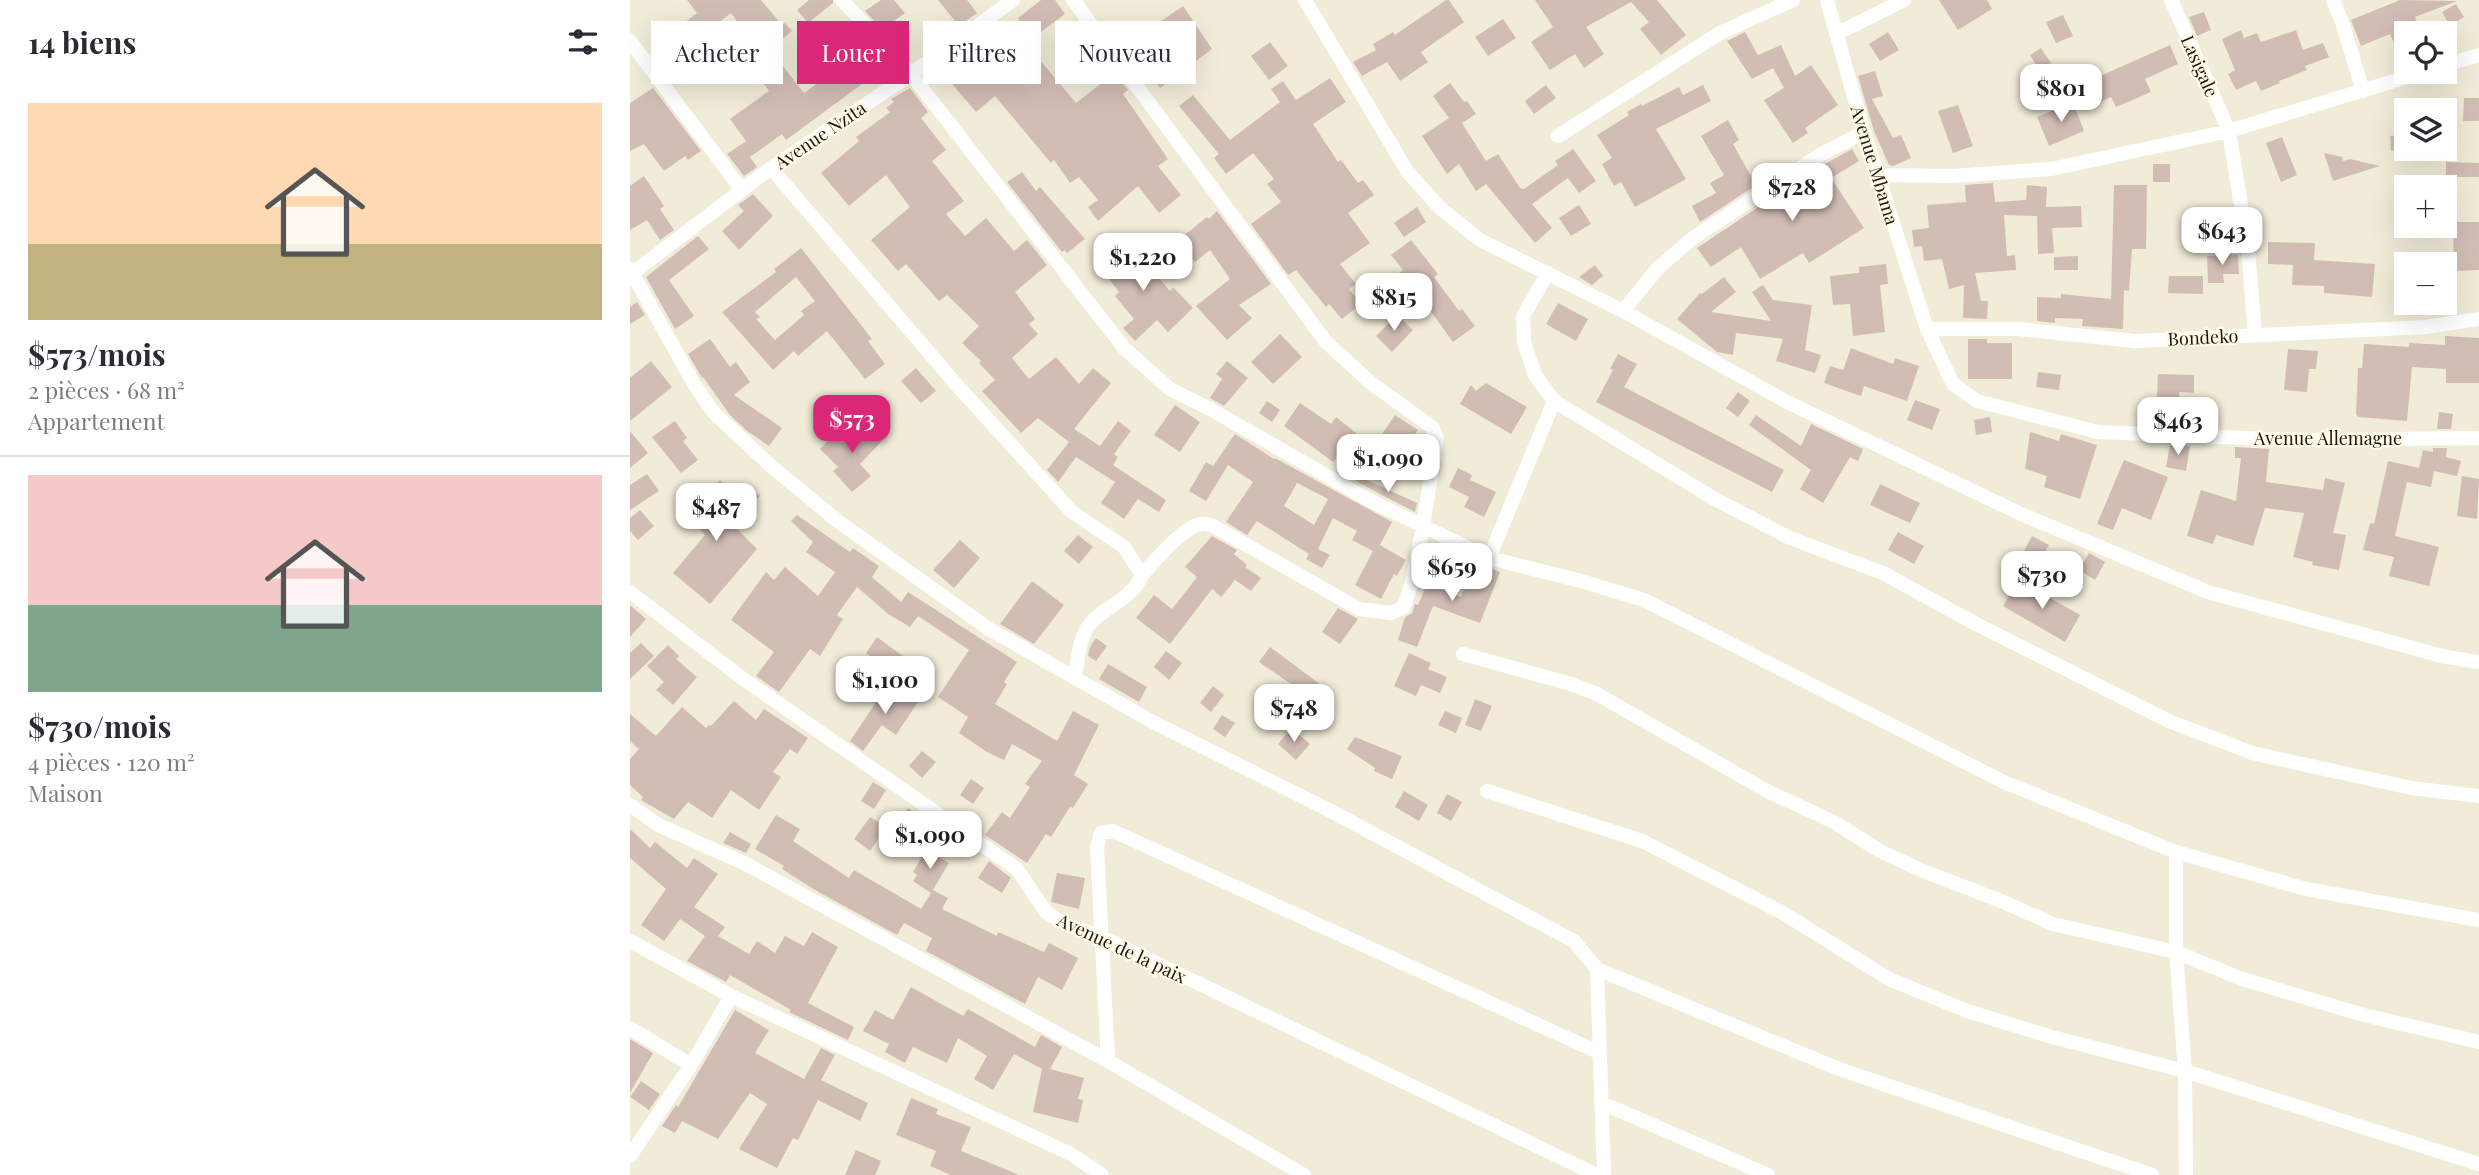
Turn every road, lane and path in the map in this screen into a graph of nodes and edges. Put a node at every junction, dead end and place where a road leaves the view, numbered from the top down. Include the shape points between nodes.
1 (842, 0) edge
2 (1013, 0) edge
3 (1073, 0) edge
4 (1306, 0) edge
5 (1793, 0) edge
6 (1827, 0) edge
7 (1904, 0) edge
8 (2171, 0) edge
9 (2333, 0) edge
10 (1836, 34) junction
11 (630, 41) edge
12 (2479, 55) edge
13 (2457, 61) edge
14 (911, 74) junction
15 (2394, 81) edge
16 (2363, 91) junction
17 (2229, 131) junction
18 (1864, 132) junction
19 (1558, 136) dead end
20 (771, 168) junction
21 (1879, 174) junction
22 (742, 190) junction
23 (631, 273) edge
24 (1548, 273) junction
25 (1623, 311) junction
26 (2479, 319) edge
27 (1927, 329) junction
28 (2255, 335) junction
29 (1554, 401) junction
30 (2479, 438) edge
31 (1423, 526) junction
32 (1489, 558) junction
33 (1142, 575) junction
34 (630, 592) edge
35 (1463, 654) dead end
36 (2479, 662) edge
37 (1075, 676) junction
38 (1487, 791) dead end
39 (2479, 796) edge
40 (630, 805) edge
41 (2176, 852) junction
42 (2479, 920) edge
43 (1100, 936) junction
44 (630, 941) edge
45 (2176, 952) junction
46 (1597, 969) junction
47 (731, 996) junction
48 (630, 1028) edge
49 (2479, 1042) edge
50 (1600, 1053) junction
51 (1108, 1061) junction
52 (691, 1065) junction
53 (2185, 1071) junction
54 (1602, 1103) junction
55 (630, 1157) edge
56 (2479, 1164) edge
57 (1102, 1175) edge
58 (1304, 1175) edge
59 (1597, 1175) edge
60 (1604, 1175) edge
61 (1768, 1175) edge
62 (2152, 1175) edge
63 (2186, 1175) edge

1 - 14 street
2 - 14 street, Avenue Nzita
3 - 31 street via 1326,342 1371,383 1432,427 1437,437
4 - 24 street via 1407,171 1440,208 1480,240
5 - 19 street via 1720,33
6 - 10 street, Avenue Mbama
7 - 10 street
8 - 17 street, Lasigale
9 - 16 street
10 - 18 street, Avenue Mbama
11 - 22 street
12 - 13 street
14 - 20 street, Avenue Nzita
14 - 31 street via 1124,348 1170,389
15 - 16 street
16 - 17 street
17 - 21 street via 2051,169 1953,176
17 - 28 street, Lasigale via 2248,249
18 - 21 street, Avenue Mbama
18 - 25 street via 1818,156 1693,238 1658,268
20 - 22 street, Avenue Nzita
20 - 33 street via 1072,512 1124,547
21 - 27 street, Avenue Mbama
22 - 23 street, Avenue Nzita
23 - 37 street via 715,414 772,467 839,522 989,629
24 - 25 street
24 - 29 street via 1523,316 1524,342 1535,375
25 - 36 street via 1787,402 2021,514 2208,592
26 - 28 street, Bondeko via 2426,327
27 - 28 street, Bondeko via 2018,329 2135,341
27 - 30 street, Avenue Allemagne via 1953,384 1977,401 2098,432 2296,440
29 - 32 street
29 - 39 street via 1713,498 1790,538 1883,573 2169,722 2252,753 2411,788
31 - 32 street
31 - 33 street via 1404,607 1391,613 1359,609 1202,524 1169,546
32 - 41 street via 1644,600 2004,782
33 - 37 street via 1136,589 1090,624 1080,645
34 - 43 street, Avenue de la paix via 742,678 1017,869 1046,912 1066,925
35 - 45 street via 1595,693 1769,792 1921,870 2053,924
37 - 46 street via 1151,721 1327,808 1574,941
38 - 53 street via 1642,841 1783,913 1889,979 1967,1011
40 - 51 street via 658,825 744,863
41 - 42 street via 2306,889
41 - 45 street
43 - 50 street via 1097,847 1101,833 1113,831
43 - 51 street
43 - 59 street, Avenue de la paix
44 - 47 street
45 - 49 street via 2242,979
45 - 53 street
46 - 50 street
46 - 62 street via 1839,1069
47 - 52 street
47 - 57 street via 1071,1154
48 - 52 street
50 - 54 street
51 - 58 street
52 - 55 street
53 - 56 street
53 - 63 street
54 - 60 street
54 - 61 street

